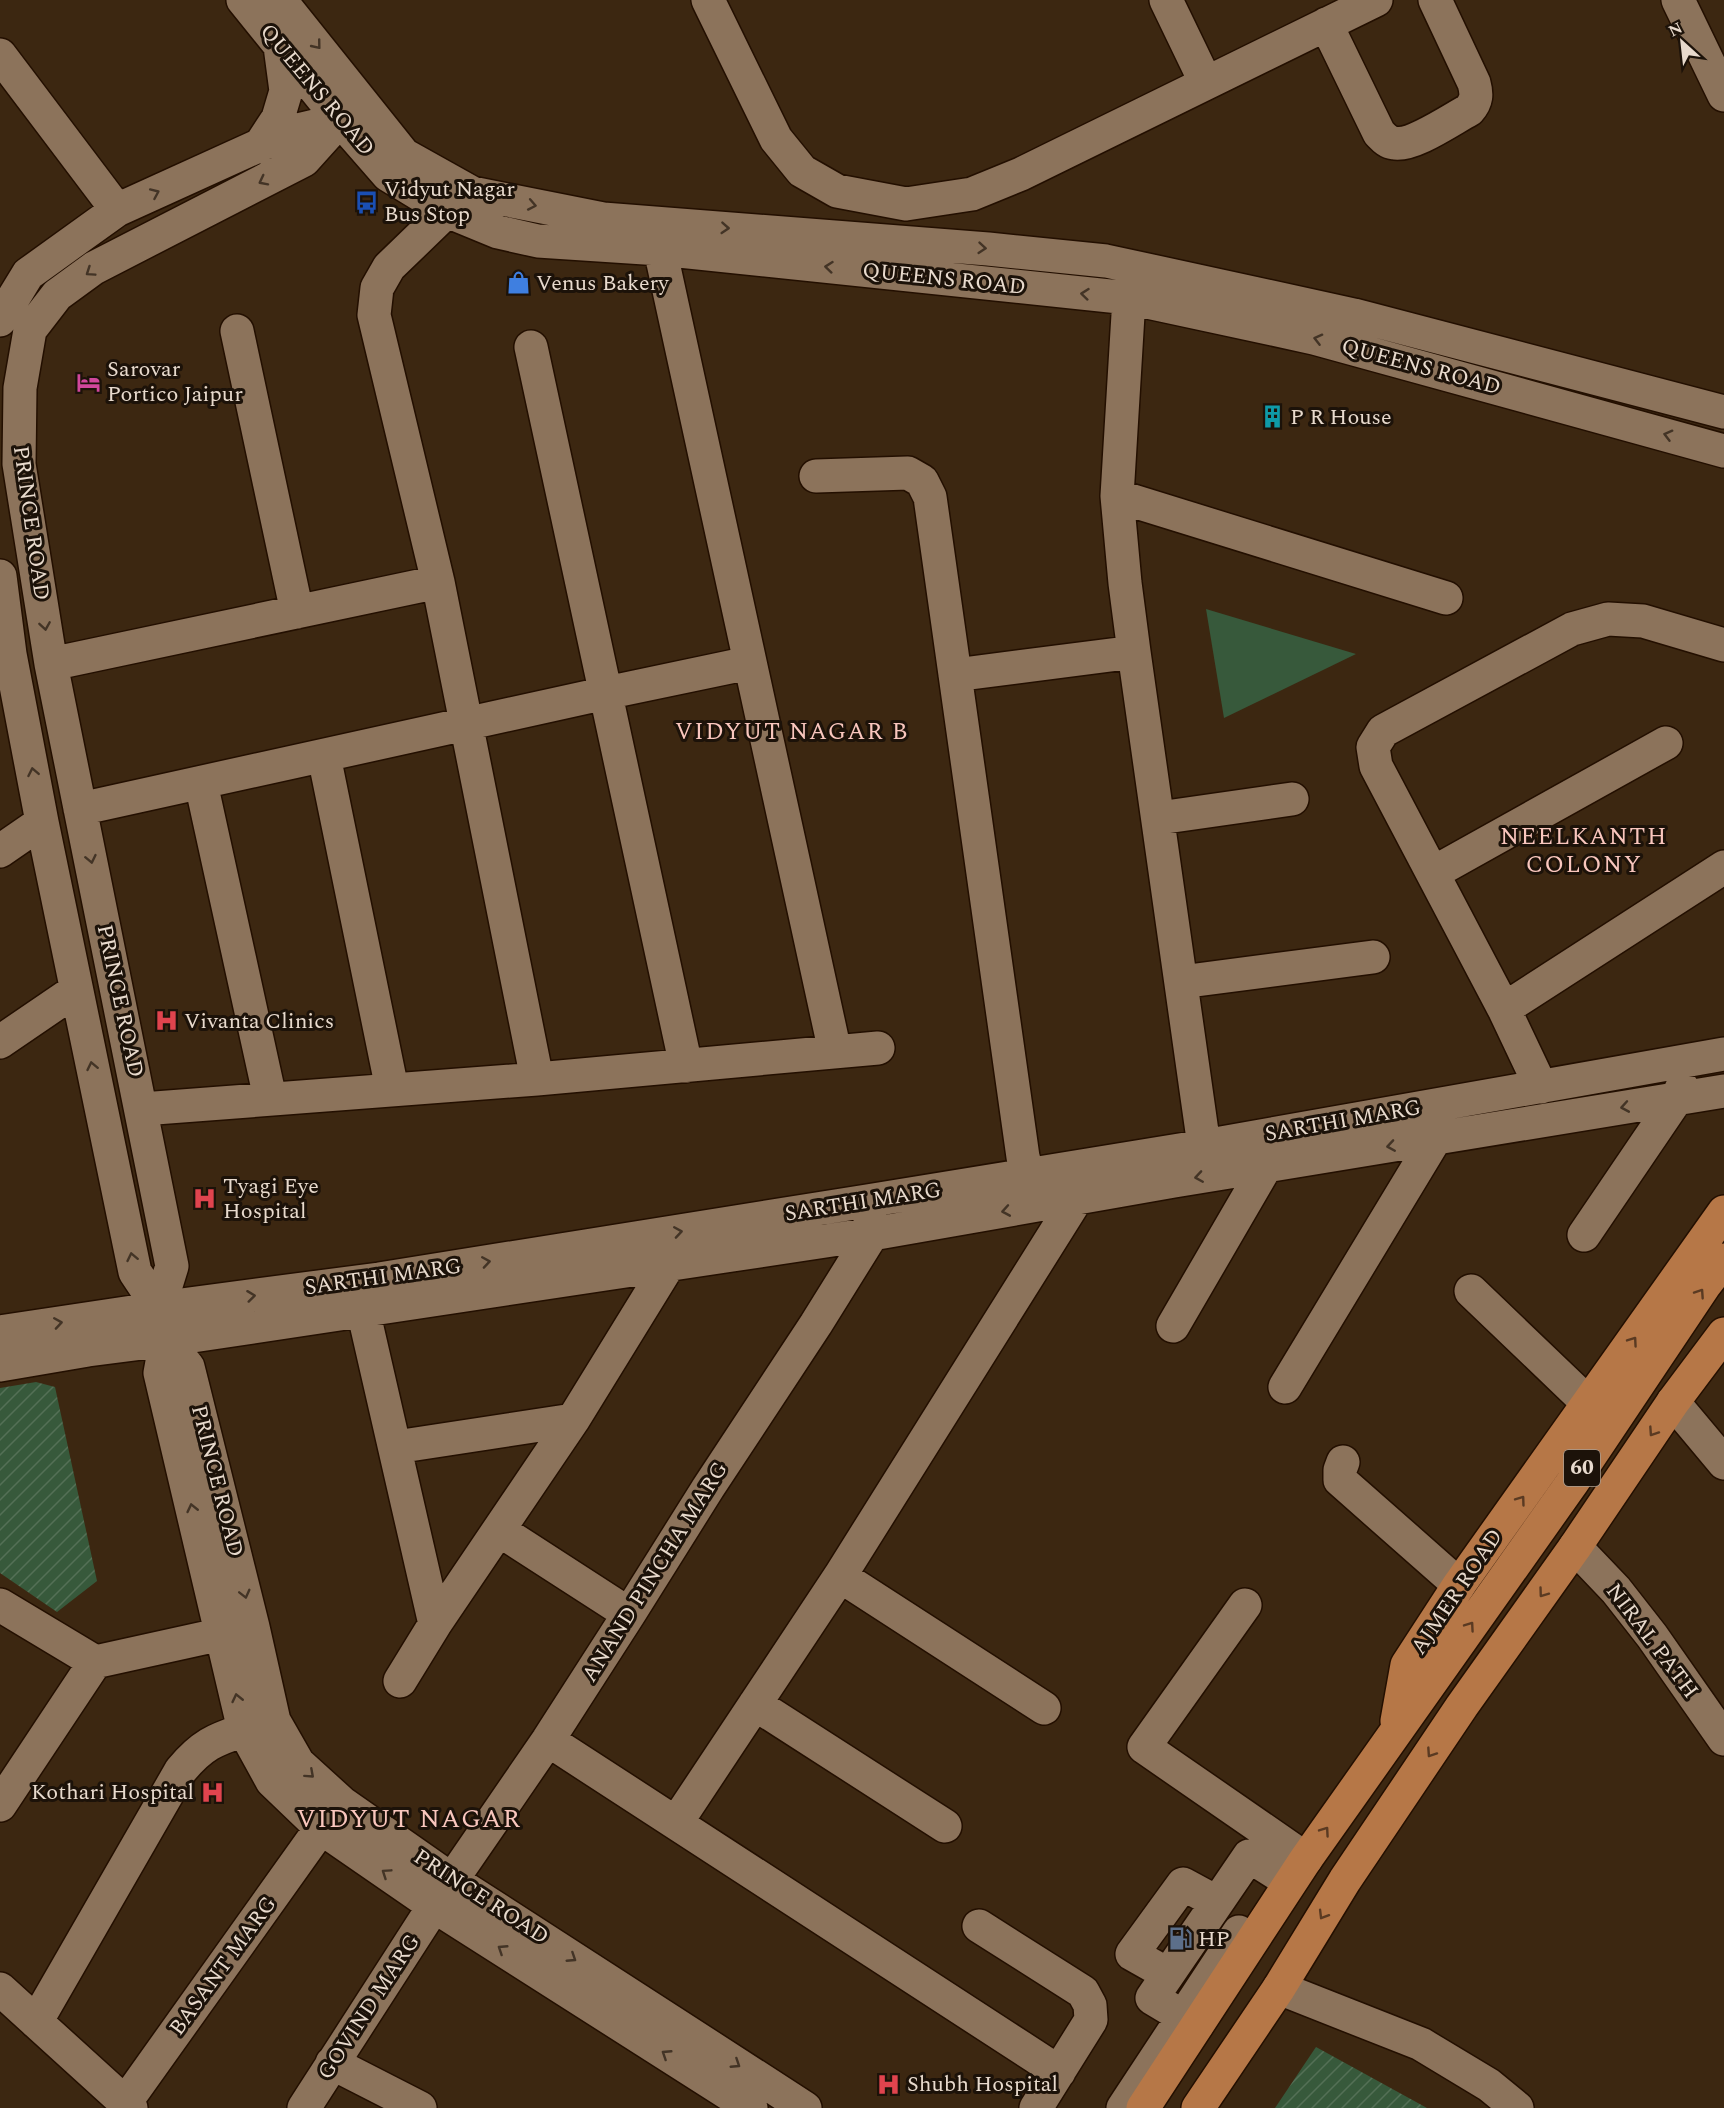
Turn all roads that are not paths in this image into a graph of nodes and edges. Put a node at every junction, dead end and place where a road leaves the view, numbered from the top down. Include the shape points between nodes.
1 (243, 0) edge
2 (280, 0) edge
3 (708, 0) edge
4 (1166, 0) edge
5 (1376, 0) edge
6 (1435, 0) edge
7 (1678, 0) edge
8 (1334, 14) edge
9 (280, 45) junction
10 (0, 55) edge
11 (1206, 83) junction
12 (1724, 95) edge
13 (352, 112) junction
14 (259, 147) junction
15 (304, 160) junction
16 (375, 160) junction
17 (117, 210) junction
18 (447, 211) junction
19 (940, 244) junction
20 (660, 249) junction
21 (939, 278) junction
22 (1129, 298) junction
23 (0, 320) edge
24 (237, 331) dead end
25 (531, 347) dead end
26 (1724, 412) edge
27 (1724, 451) edge
28 (816, 476) dead end
29 (1117, 496) junction
30 (0, 576) edge
31 (438, 582) junction
32 (1446, 598) dead end
33 (297, 612) junction
34 (1724, 645) edge
35 (1134, 652) junction
36 (5, 658) edge
37 (749, 663) junction
38 (51, 664) junction
39 (955, 675) junction
40 (606, 693) junction
41 (466, 725) junction
42 (1666, 743) dead end
43 (324, 756) junction
44 (201, 783) junction
45 (1292, 799) dead end
46 (80, 809) junction
47 (1159, 818) junction
48 (42, 822) junction
49 (0, 851) edge
50 (1724, 867) edge
51 (1433, 873) junction
52 (1373, 957) dead end
53 (1181, 982) junction
54 (76, 990) junction
55 (1504, 1009) junction
56 (0, 1042) edge
57 (878, 1048) dead end
58 (835, 1052) junction
59 (1709, 1056) edge
60 (686, 1066) junction
61 (537, 1079) junction
62 (1541, 1087) junction
63 (392, 1089) junction
64 (1724, 1091) edge
65 (270, 1098) junction
66 (1677, 1098) junction
67 (142, 1109) junction
68 (1435, 1139) junction
69 (1204, 1146) junction
70 (1266, 1166) junction
71 (1070, 1167) junction
72 (1028, 1175) junction
73 (1077, 1198) junction
74 (867, 1201) junction
75 (1724, 1212) edge
76 (872, 1234) junction
77 (1584, 1235) dead end
78 (649, 1257) junction
79 (1724, 1260) edge
80 (1471, 1292) dead end
81 (159, 1308) junction
82 (363, 1310) junction
83 (1173, 1326) dead end
84 (0, 1332) edge
85 (1724, 1334) edge
86 (166, 1340) junction
87 (0, 1365) edge
88 (1285, 1387) dead end
89 (1673, 1402) junction
90 (1589, 1404) junction
91 (573, 1420) junction
92 (396, 1446) junction
93 (1343, 1462) dead end
94 (1724, 1463) edge
95 (499, 1530) junction
96 (1575, 1547) junction
97 (840, 1576) junction
98 (1459, 1585) junction
99 (0, 1605) edge
100 (1245, 1605) dead end
101 (629, 1614) junction
102 (435, 1624) junction
103 (222, 1634) junction
104 (95, 1662) junction
105 (400, 1682) dead end
106 (755, 1704) junction
107 (1044, 1708) dead end
108 (244, 1730) junction
109 (1395, 1732) junction
110 (1724, 1739) edge
111 (548, 1740) junction
112 (0, 1805) edge
113 (676, 1823) junction
114 (945, 1826) dead end
115 (321, 1828) junction
116 (1249, 1856) junction
117 (1292, 1866) junction
118 (443, 1893) junction
119 (978, 1926) dead end
120 (1154, 1982) junction
121 (1279, 1988) junction
122 (0, 1989) edge
123 (1190, 2021) junction
124 (36, 2022) junction
125 (332, 2063) junction
126 (1059, 2072) junction
127 (128, 2105) edge
128 (304, 2108) edge
129 (420, 2108) edge
130 (751, 2108) edge
131 (805, 2108) edge
132 (1036, 2108) edge
133 (1123, 2108) edge
134 (1143, 2108) edge
135 (1198, 2108) edge
136 (1518, 2108) edge

1 - 9 street, QUEENS ROAD
2 -> 13 street, QUEENS ROAD
3 - 11 street via 776,139 802,171 837,191 906,204 972,194 1002,182
4 - 11 street
5 - 8 street
6 - 8 street via 1474,83 1476,102 1469,110 1410,142 1397,144 1379,133
7 - 12 street
8 - 11 street
9 - 13 street, QUEENS ROAD
9 - 14 street via 286,91 278,118
10 - 17 street
13 - 14 street via 289,132
13 - 15 street, PRINCE ROAD
13 - 16 street, QUEENS ROAD
13 -> 19 street, QUEENS ROAD via 404,155 472,193 603,219
17 -> 14 street
15 - 16 street
15 -> 38 street, PRINCE ROAD via 94,268 57,295 30,330 20,388 19,464
16 - 18 street, QUEENS ROAD via 388,175
17 - 23 street via 28,274
18 - 20 street, QUEENS ROAD via 498,232 538,241
18 - 31 street via 389,267 377,288 374,315
19 - 21 street
19 -> 26 street, QUEENS ROAD via 1140,268 1354,315
21 -> 20 street, QUEENS ROAD
20 - 37 street
22 -> 21 street, QUEENS ROAD
27 -> 22 street, QUEENS ROAD via 1314,338
22 - 29 street
24 - 33 street
25 - 40 street
28 - 39 street via 908,473 922,481 930,497
29 - 32 street
29 - 35 street
30 - 36 street, PRINCE ROAD
31 - 33 street
31 - 41 street
33 - 38 street
34 - 51 street via 1643,621 1608,619 1572,629 1383,731 1373,747 1376,766
35 - 39 street
35 - 47 street
48 -> 36 street, PRINCE ROAD
37 - 40 street
37 - 58 street
38 - 46 street, PRINCE ROAD
39 - 72 street
40 - 41 street
40 - 60 street
41 - 43 street
41 - 61 street
42 - 51 street
43 - 44 street
43 - 63 street
44 - 46 street
44 - 65 street
45 - 47 street
46 -> 67 street, PRINCE ROAD
47 - 53 street
48 - 49 street
48 - 54 street, PRINCE ROAD
50 - 55 street
51 - 55 street
52 - 53 street
53 - 69 street
54 - 56 street
81 -> 54 street, PRINCE ROAD via 135,1272
55 - 62 street
57 - 58 street
58 - 60 street
59 - 62 street, SARTHI MARG
59 - 66 street
60 - 61 street
61 - 63 street
62 - 69 street, SARTHI MARG
63 - 65 street
64 - 66 street
65 - 67 street
66 -> 68 street
66 - 77 street
67 - 81 street, PRINCE ROAD via 172,1266
68 -> 70 street
68 - 88 street
69 - 71 street, SARTHI MARG
70 -> 73 street
70 - 83 street
71 - 72 street, SARTHI MARG
71 - 73 street
72 - 74 street, SARTHI MARG
73 -> 76 street
73 - 97 street
74 - 76 street
78 -> 74 street, SARTHI MARG
90 -> 75 highway, AJMER ROAD
76 - 78 street
76 - 101 street, ANAND PINCHA MARG
81 -> 78 street, SARTHI MARG via 379,1279
78 - 82 street
78 - 91 street
109 -> 79 highway, 60
80 - 90 street
84 -> 81 street, SARTHI MARG
81 - 86 street, PRINCE ROAD
82 - 86 street
82 - 92 street
85 - 89 highway
86 - 87 street
103 -> 86 street, PRINCE ROAD via 160,1373
86 -> 118 street, PRINCE ROAD via 188,1367 274,1721 298,1763
89 - 94 street
89 -> 96 highway
98 -> 90 highway, AJMER ROAD
91 - 92 street
91 - 95 street
92 - 102 street
93 - 98 street via 1340,1480
95 - 101 street
95 - 102 street
96 - 110 street, NIRAL PATH via 1652,1636
96 -> 121 highway via 1449,1725 1345,1880
97 - 106 street
97 - 107 street
98 - 109 highway, AJMER ROAD via 1407,1665
99 - 104 street
100 - 117 street via 1144,1747
101 - 111 street, ANAND PINCHA MARG
102 - 105 street
103 - 104 street
108 -> 103 street, PRINCE ROAD
104 - 112 street
106 - 113 street
106 - 114 street
108 - 115 street, PRINCE ROAD via 272,1781
108 - 124 street via 196,1752 181,1770
117 -> 109 highway, AJMER ROAD
111 - 113 street
111 - 118 street, ANAND PINCHA MARG
113 - 126 street
118 -> 115 street, PRINCE ROAD
115 - 127 street, BASANT MARG
116 - 117 street
116 - 120 street
116 - 120 street via 1239,1851
117 - 123 highway, AJMER ROAD
118 - 125 street, GOVIND MARG
130 -> 118 street, PRINCE ROAD
118 -> 131 street, PRINCE ROAD
119 - 126 street via 1083,1992 1090,2005 1091,2020
120 - 123 street
121 - 135 highway
121 - 136 street via 1421,2044 1489,2085
122 - 124 street
123 - 133 street
123 - 134 highway, AJMER ROAD
124 - 127 street
125 - 128 street, GOVIND MARG
125 - 129 street
126 - 132 street

